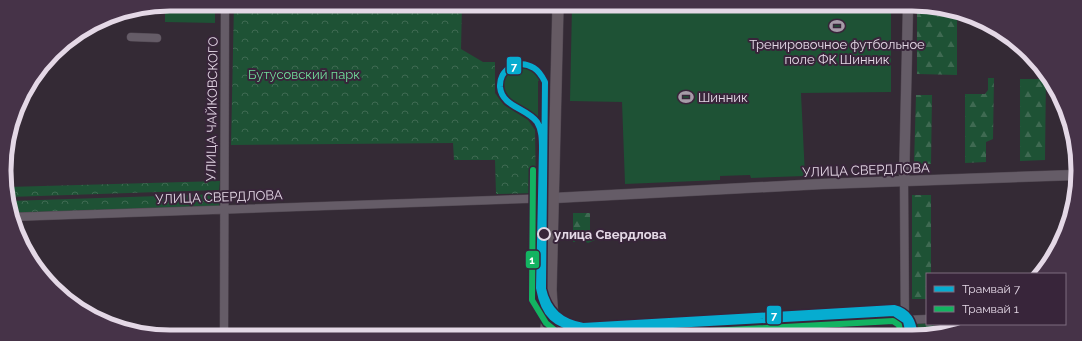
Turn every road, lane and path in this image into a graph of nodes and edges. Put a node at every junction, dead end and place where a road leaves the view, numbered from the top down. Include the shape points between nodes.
1 (226, 11) edge
2 (558, 11) edge
3 (908, 11) edge
4 (131, 37) dead end
5 (157, 38) dead end
6 (1071, 175) edge
7 (904, 182) junction
8 (554, 198) junction
9 (223, 210) junction
10 (17, 217) edge
11 (551, 290) junction
12 (926, 319) edge
13 (905, 320) junction
14 (224, 330) edge
15 (545, 330) edge
16 (554, 330) edge
17 (704, 330) edge
18 (905, 330) edge

1 - 9 street, УЛИЦА ЧАЙКОВСКОГО
2 - 8 main road
3 - 7 street
4 - 5 street
6 - 7 street, УЛИЦА СВЕРДЛОВА
7 - 8 street, УЛИЦА СВЕРДЛОВА
7 - 13 street
8 - 9 street, УЛИЦА СВЕРДЛОВА
8 - 11 main road
9 - 10 street, УЛИЦА СВЕРДЛОВА
9 - 14 street, УЛИЦА ЧАЙКОВСКОГО
11 - 15 main road
11 - 16 main road
12 - 13 street
13 - 17 street
13 - 18 street

